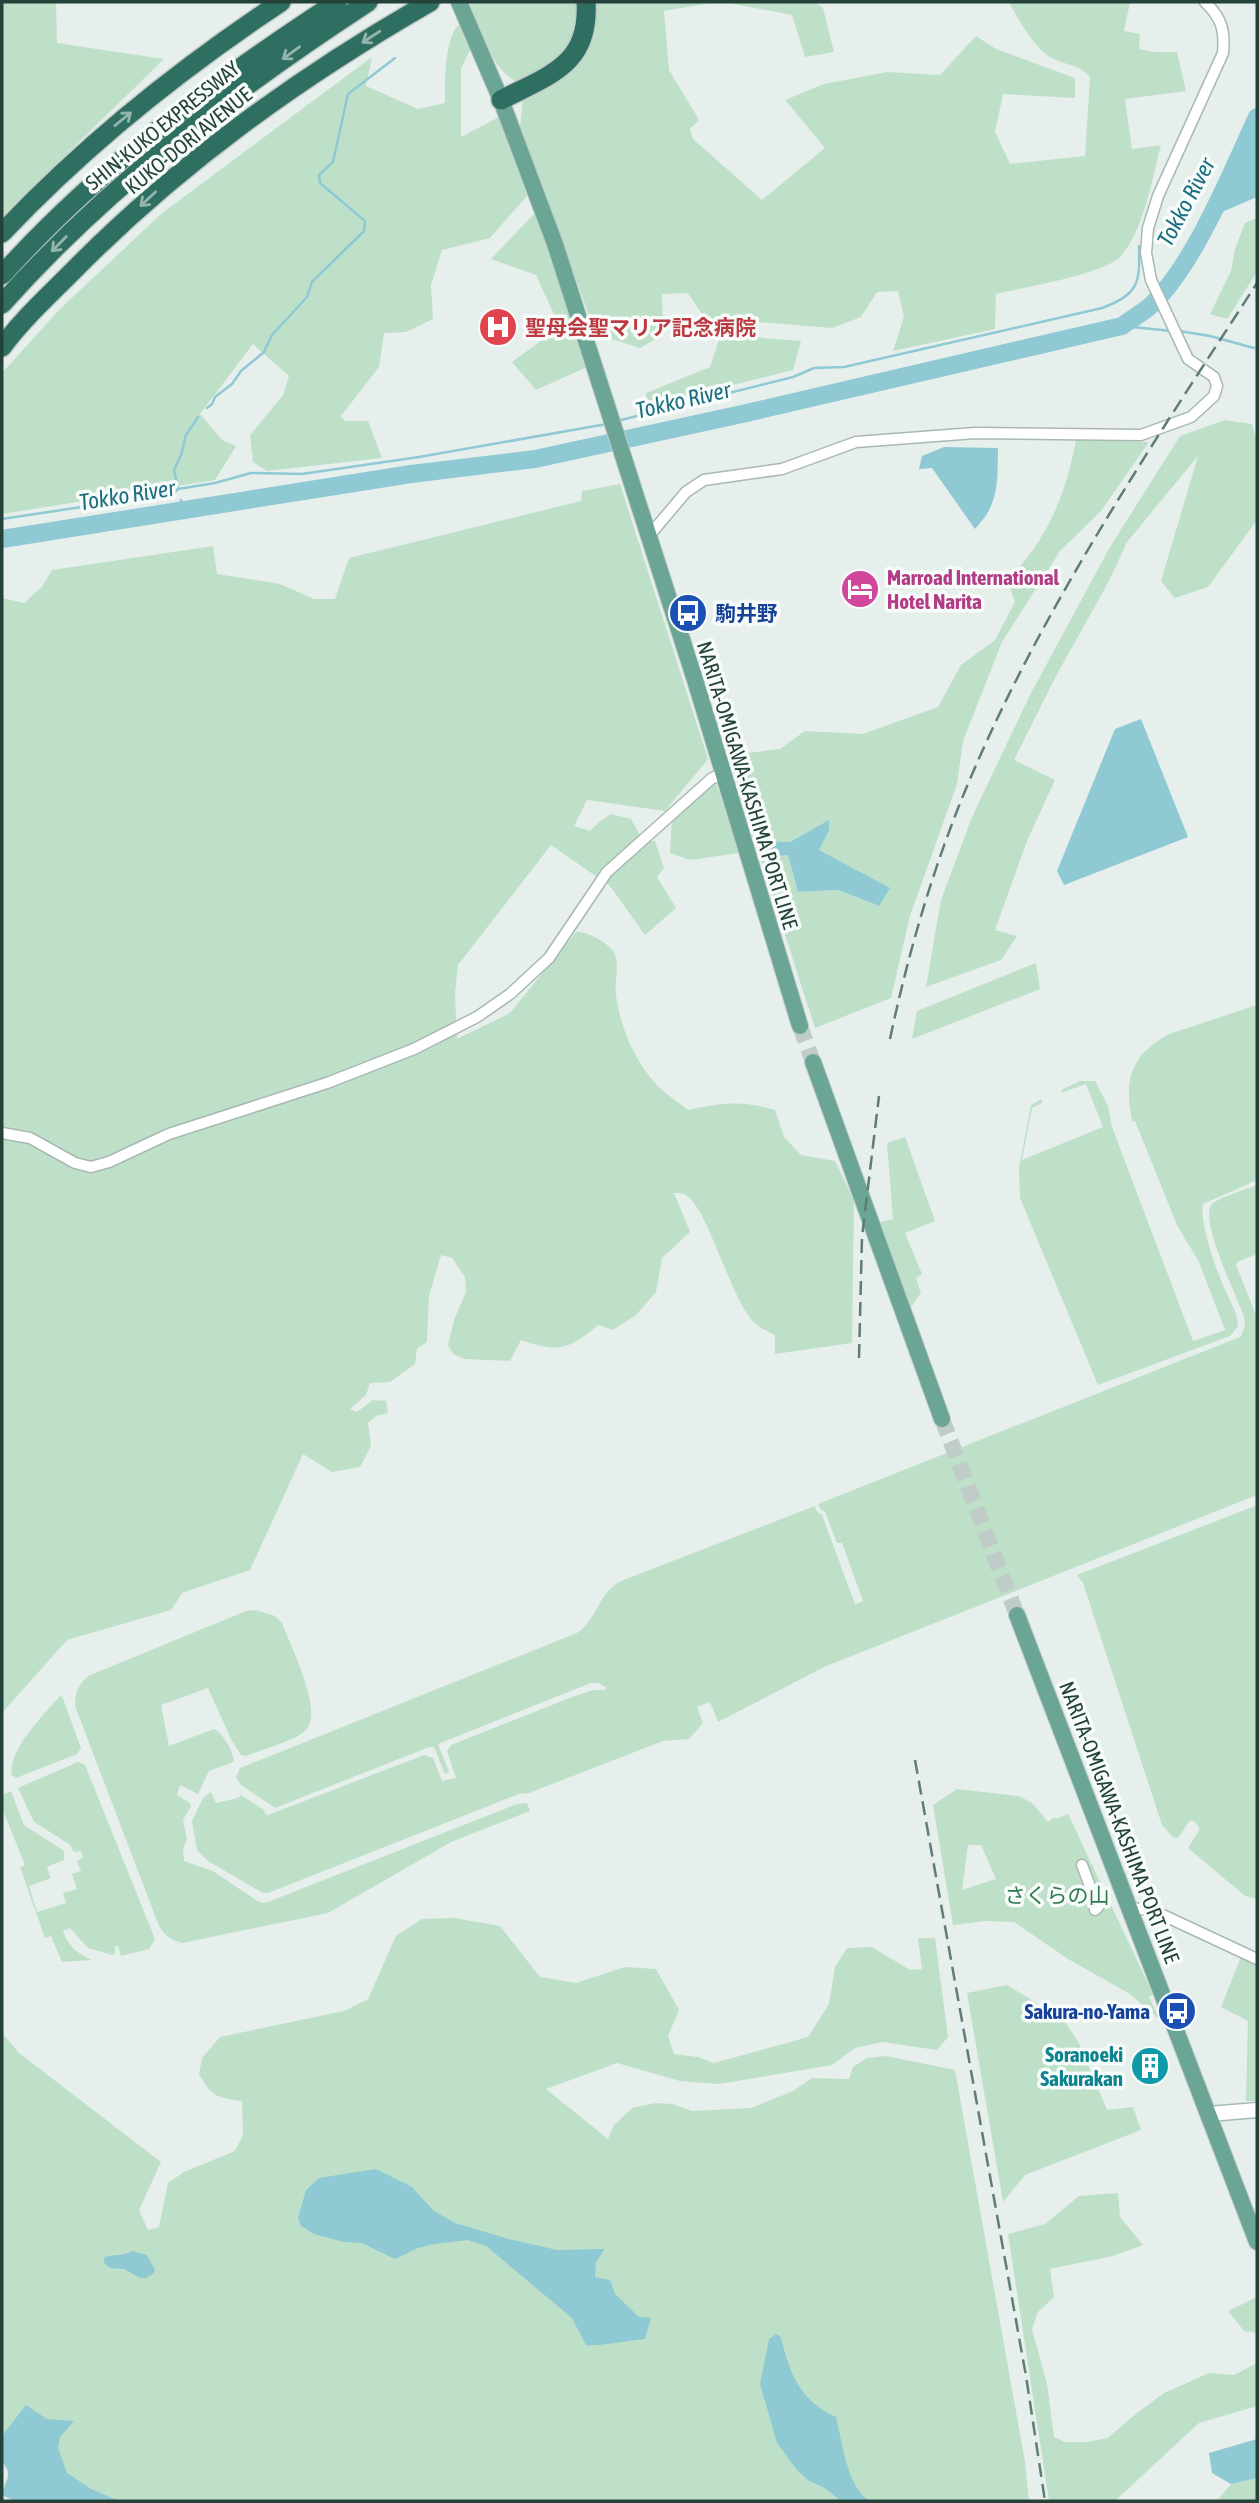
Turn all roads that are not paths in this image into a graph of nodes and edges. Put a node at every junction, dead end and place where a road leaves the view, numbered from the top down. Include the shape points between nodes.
1 (281, 2) edge
2 (337, 2) edge
3 (368, 2) edge
4 (430, 2) edge
5 (586, 2) edge
6 (1205, 2) edge
7 (461, 6) edge
8 (501, 100) junction
9 (2, 233) edge
10 (2, 275) edge
11 (2, 304) edge
12 (2, 347) edge
13 (648, 537) junction
14 (724, 772) junction
15 (800, 1026) tunnel mouth
16 (813, 1062) tunnel mouth
17 (2, 1133) edge
18 (942, 1419) tunnel mouth
19 (1017, 1615) tunnel mouth
20 (1082, 1865) dead end
21 (1130, 1908) junction
22 (1096, 1910) dead end
23 (1257, 1959) edge
24 (1257, 2110) edge
25 (1209, 2114) junction
26 (1257, 2242) edge

9 -> 1 highway via 110,130 216,46
2 - 10 highway, SHIN-KUKO EXPRESSWAY via 263,50 135,148
3 -> 11 highway, SHIN-KUKO EXPRESSWAY via 202,118 83,218
4 -> 12 highway, KUKO-DORI AVENUE via 268,103 169,180 91,253
5 - 8 highway via 586,30 574,56
6 - 13 street via 1222,22 1223,53 1158,196 1146,253 1151,281 1188,359 1214,377 1214,396 1192,417 1141,435 975,433 856,442 782,469 704,480 686,492
7 - 8 main road, NARITA-OMIGAWA-KASHIMA PORT LINE
8 - 13 main road, NARITA-OMIGAWA-KASHIMA PORT LINE via 542,207
13 - 14 main road, NARITA-OMIGAWA-KASHIMA PORT LINE
14 - 15 main road, NARITA-OMIGAWA-KASHIMA PORT LINE
14 - 17 street via 607,872 550,958 510,994 477,1017 414,1049 327,1083 169,1134 90,1167 30,1138
16 - 18 main road
19 - 21 main road, NARITA-OMIGAWA-KASHIMA PORT LINE
20 - 22 street
21 - 23 street via 1152,1910
21 - 25 main road, NARITA-OMIGAWA-KASHIMA PORT LINE
24 - 25 street
25 - 26 main road, NARITA-OMIGAWA-KASHIMA PORT LINE

